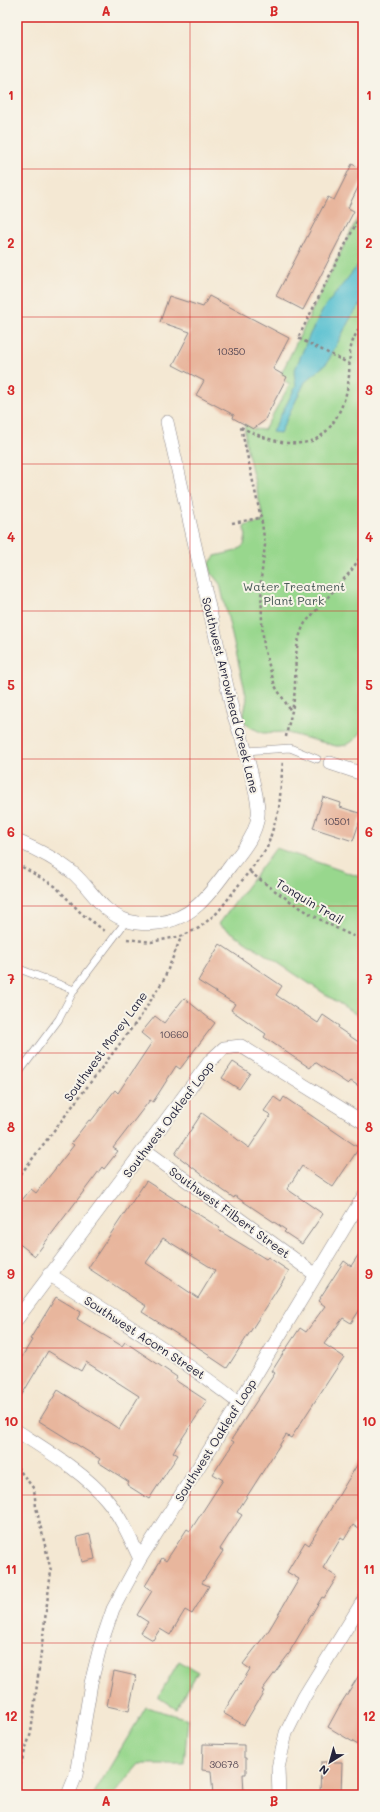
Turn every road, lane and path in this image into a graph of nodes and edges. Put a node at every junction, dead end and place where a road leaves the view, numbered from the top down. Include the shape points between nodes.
1 (363, 210) edge
2 (363, 324) edge
3 (350, 364) junction
4 (167, 422) dead end
5 (260, 518) junction
6 (232, 523) dead end
7 (363, 553) edge
8 (291, 712) junction
9 (286, 733) dead end
10 (246, 751) junction
11 (317, 759) dead end
12 (330, 763) dead end
13 (363, 774) edge
14 (17, 841) edge
15 (250, 872) dead end
16 (185, 915) junction
17 (127, 920) junction
18 (363, 940) edge
19 (17, 968) edge
20 (74, 990) junction
21 (17, 1075) edge
22 (363, 1122) edge
23 (145, 1150) junction
24 (17, 1179) edge
25 (363, 1196) edge
26 (49, 1274) junction
27 (316, 1274) junction
28 (17, 1319) edge
29 (239, 1403) junction
30 (17, 1431) edge
31 (17, 1467) edge
32 (140, 1559) junction
33 (363, 1601) edge
34 (17, 1775) edge
35 (68, 1795) edge
36 (279, 1795) edge

1 - 3 path via 298,338
2 - 3 path via 350,345
3 - 5 path via 347,391 340,410 329,427 316,439 299,443 276,441 250,433 241,427
4 - 10 street, Southwest Arrowhead Creek Lane via 233,713
5 - 6 path
5 - 8 path via 265,545 261,579 264,648 275,686
7 - 8 path via 338,586 309,617 301,631 297,645
8 - 9 path
10 - 11 lane via 290,748
10 - 16 street, Southwest Arrowhead Creek Lane via 257,801 256,827 240,854 208,896
12 - 13 street
14 - 17 street, Southwest Arrowhead Creek Lane via 72,872 109,912
15 - 18 path, Tonquin Trail via 312,915
16 - 17 street, Southwest Arrowhead Creek Lane via 150,924
16 - 24 path, Southwest Morey Lane via 187,924 164,979 140,1016
17 - 20 lane
19 - 20 lane
20 - 21 lane via 59,1019
22 - 23 street, Southwest Oakleaf Loop via 242,1046 224,1048 211,1060
23 - 26 street, Southwest Oakleaf Loop
23 - 27 street, Southwest Filbert Street
25 - 27 street, Southwest Oakleaf Loop
26 - 28 street, Southwest Oakleaf Loop
26 - 29 street, Southwest Acorn Street via 166,1350
27 - 29 street, Southwest Oakleaf Loop
29 - 32 street, Southwest Oakleaf Loop
30 - 32 street via 95,1487 108,1500 125,1527
31 - 34 path via 34,1489 52,1571 31,1733
32 - 35 street, Southwest Oakleaf Loop via 113,1609 100,1647 91,1683 76,1775
33 - 36 street via 304,1697 286,1733 278,1768

